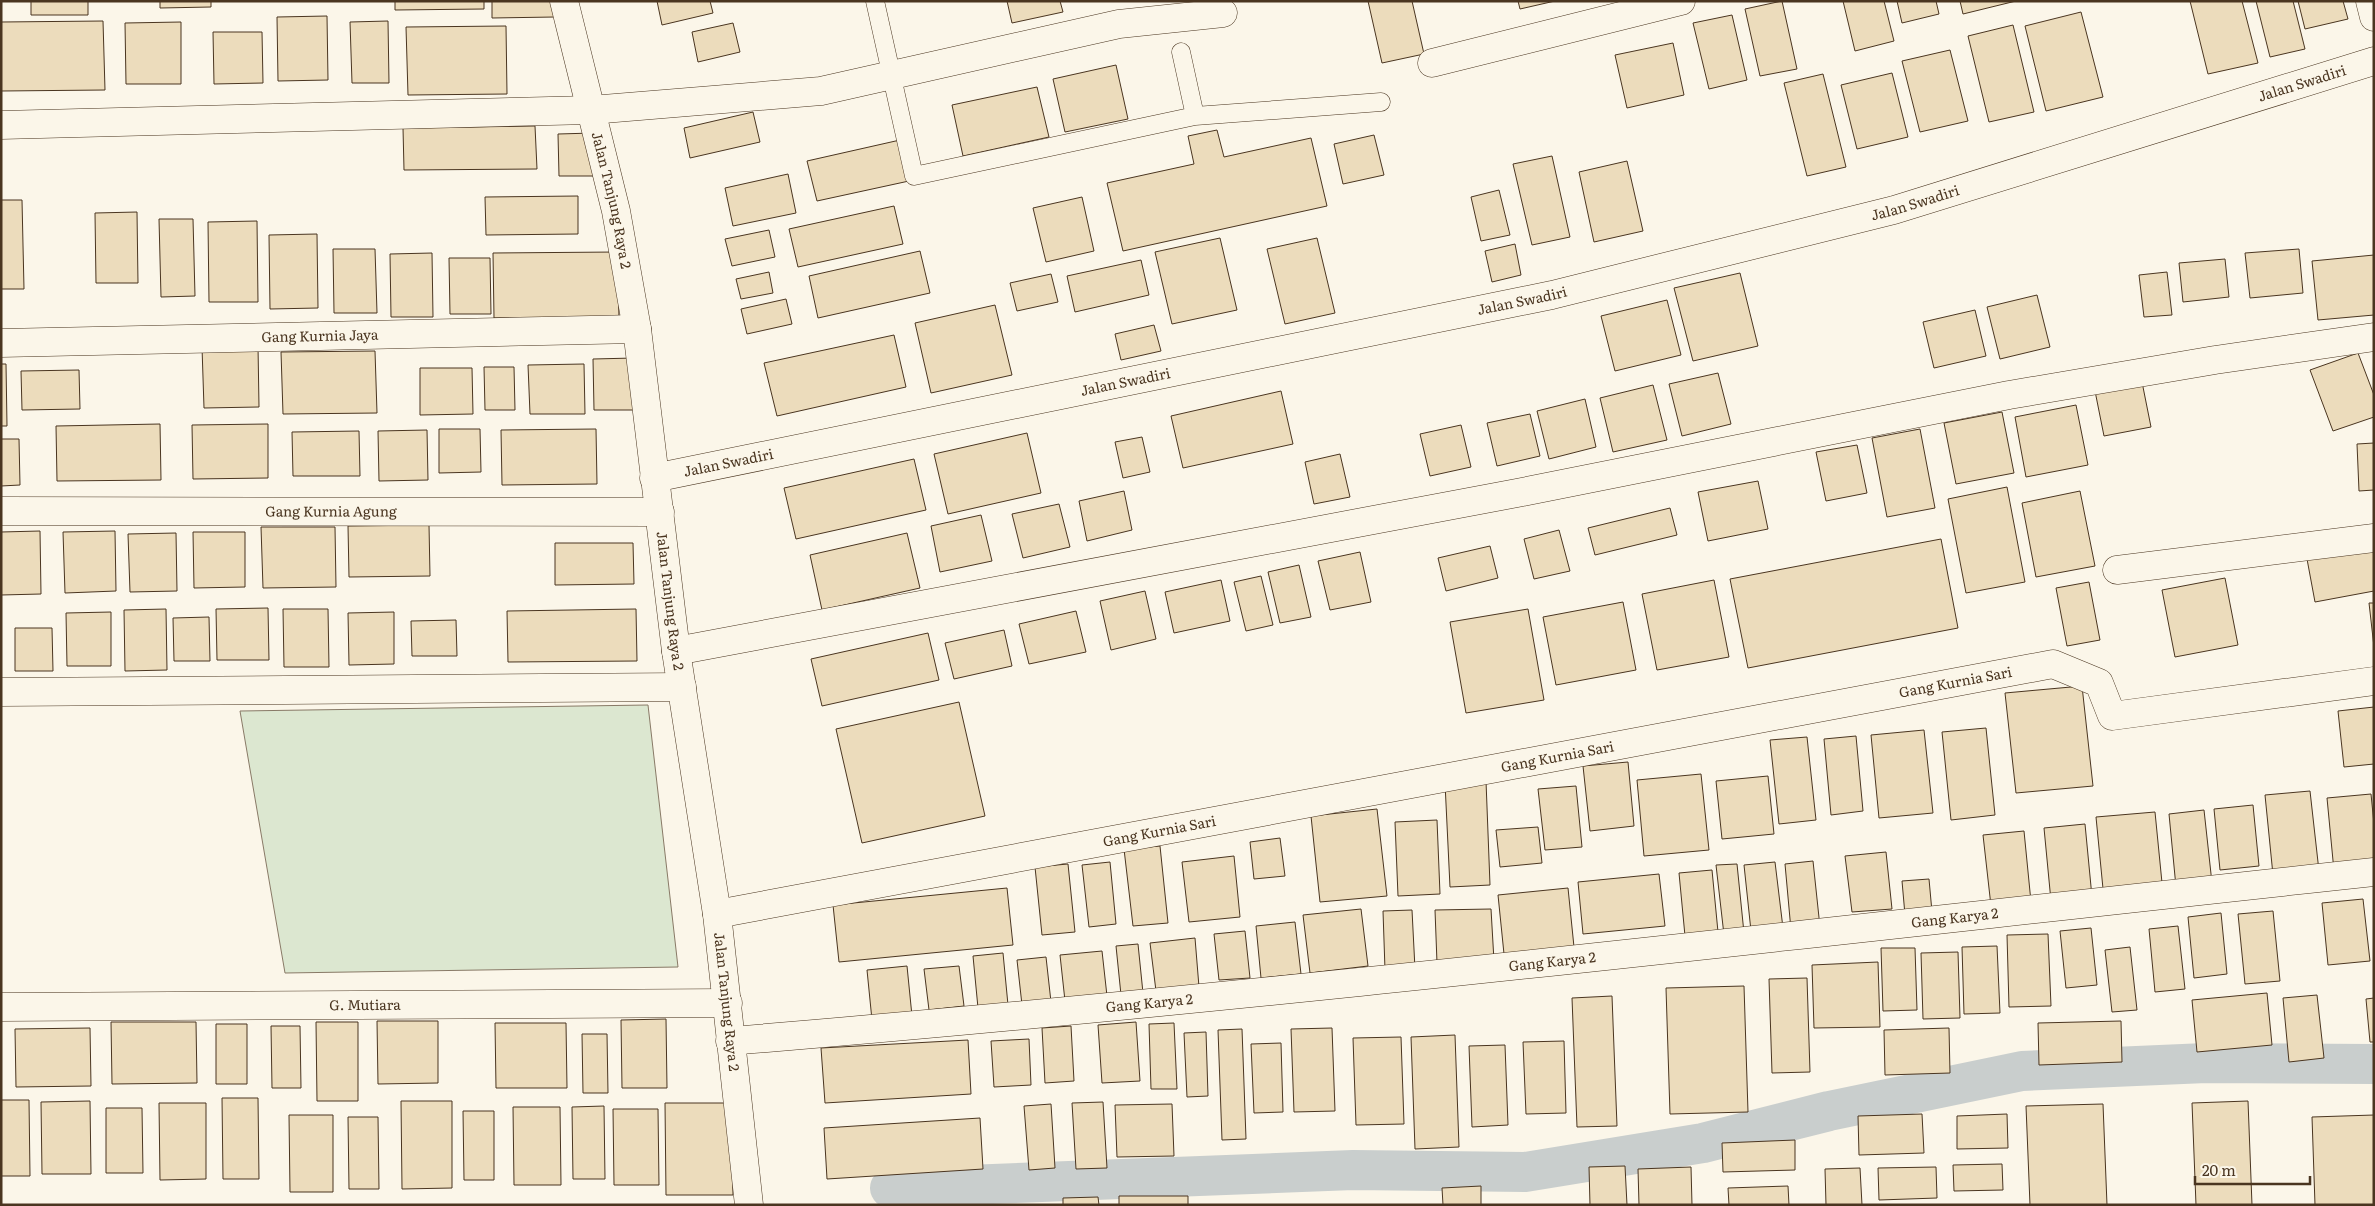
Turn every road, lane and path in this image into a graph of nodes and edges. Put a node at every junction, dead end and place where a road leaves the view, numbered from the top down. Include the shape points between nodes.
1 (564, 1) edge
2 (876, 1) edge
3 (1681, 1) edge
4 (2370, 1) edge
5 (1223, 13) dead end
6 (2374, 17) edge
7 (1181, 52) dead end
8 (2374, 61) edge
9 (1432, 63) dead end
10 (892, 76) junction
11 (1381, 102) dead end
12 (591, 110) junction
13 (1195, 116) junction
14 (1, 125) edge
15 (637, 329) junction
16 (2374, 337) edge
17 (1, 343) edge
18 (654, 478) junction
19 (1, 511) edge
20 (660, 512) junction
21 (2374, 538) edge
22 (2117, 570) dead end
23 (676, 651) junction
24 (2374, 681) edge
25 (682, 687) junction
26 (1, 692) edge
27 (2374, 872) edge
28 (717, 914) junction
29 (728, 1003) junction
30 (1, 1007) edge
31 (730, 1041) junction
32 (749, 1205) edge

1 - 12 street, Jalan Tanjung Raya 2
2 - 10 lane
3 - 9 street
4 - 6 street
5 - 10 street via 1120,24
7 - 13 lane
8 - 18 street, Jalan Swadiri via 1894,210 1552,294
10 - 12 street via 785,96
10 - 13 lane via 914,176
11 - 13 lane
12 - 14 street
12 - 15 street, Jalan Tanjung Raya 2 via 616,211
15 - 17 street, Gang Kurnia Jaya
15 - 18 street, Jalan Tanjung Raya 2
16 - 23 street via 2009,395 1498,496
18 - 20 street, Jalan Tanjung Raya 2
19 - 20 street, Gang Kurnia Agung
20 - 23 street, Jalan Tanjung Raya 2
21 - 22 street
23 - 25 street, Jalan Tanjung Raya 2
24 - 28 street, Gang Kurnia Sari via 2112,716 2099,683 2053,664
25 - 26 street
25 - 28 street, Jalan Tanjung Raya 2
27 - 31 street, Gang Karya 2 via 1219,997
28 - 29 street, Jalan Tanjung Raya 2
29 - 30 street, G. Mutiara
29 - 31 street, Jalan Tanjung Raya 2
31 - 32 street, Jalan Tanjung Raya 2

